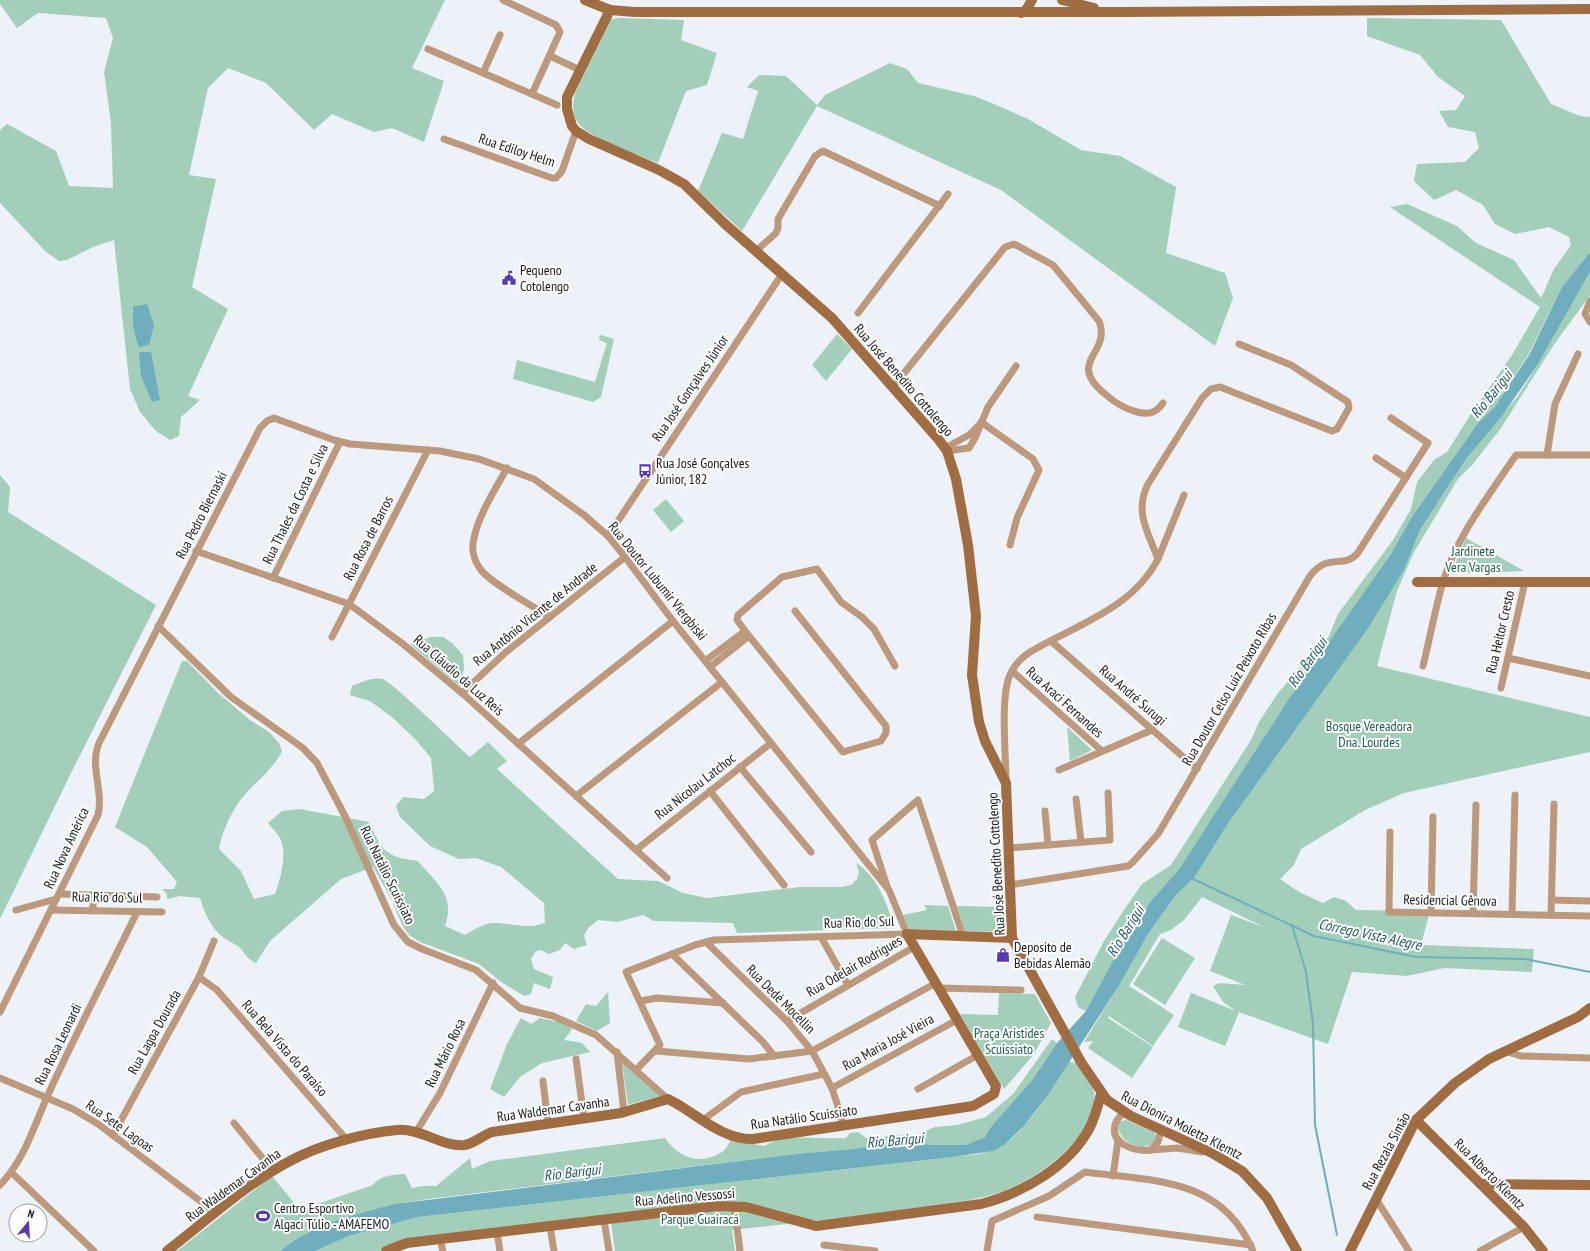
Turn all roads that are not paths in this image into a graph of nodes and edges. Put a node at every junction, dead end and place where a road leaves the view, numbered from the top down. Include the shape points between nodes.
1 (503, 0) edge
2 (585, 0) edge
3 (1032, 0) edge
4 (1062, 0) edge
5 (1490, 5) edge
6 (1590, 9) edge
7 (610, 10) junction
8 (1123, 12) junction
9 (1021, 13) junction
10 (500, 35) dead end
11 (428, 49) dead end
12 (550, 56) junction
13 (580, 70) junction
14 (483, 73) junction
15 (532, 94) junction
16 (557, 105) dead end
17 (576, 131) junction
18 (444, 139) dead end
19 (948, 194) dead end
20 (940, 206) junction
21 (756, 251) junction
22 (782, 274) junction
23 (1590, 301) edge
24 (858, 313) dead end
25 (1590, 322) edge
26 (1240, 344) dead end
27 (1578, 354) dead end
28 (1016, 366) dead end
29 (893, 387) junction
30 (1163, 403) dead end
31 (1391, 418) dead end
32 (270, 419) joint
33 (981, 422) junction
34 (340, 442) junction
35 (946, 449) junction
36 (428, 450) junction
37 (1547, 455) junction
38 (1590, 455) edge
39 (1376, 458) dead end
40 (507, 468) junction
41 (1406, 478) junction
42 (1184, 495) dead end
43 (608, 536) junction
44 (1010, 545) dead end
45 (196, 551) junction
46 (625, 557) junction
47 (1158, 559) junction
48 (273, 578) junction
49 (1443, 581) junction
50 (1417, 582) dead end
51 (1525, 582) junction
52 (1590, 582) edge
53 (349, 604) junction
54 (795, 611) dead end
55 (550, 617) junction
56 (673, 621) junction
57 (158, 626) junction
58 (747, 633) junction
59 (332, 637) dead end
60 (1051, 640) junction
61 (1508, 658) junction
62 (708, 664) junction
63 (895, 666) dead end
64 (1424, 666) dead end
65 (1012, 671) junction
66 (1590, 676) edge
67 (722, 682) junction
68 (1501, 688) dead end
69 (462, 693) junction
70 (1152, 730) junction
71 (771, 743) junction
72 (518, 744) junction
73 (1102, 752) junction
74 (740, 767) junction
75 (1197, 769) junction
76 (1060, 770) dead end
77 (1006, 783) junction
78 (710, 791) junction
79 (1108, 793) dead end
80 (1515, 795) dead end
81 (576, 796) junction
82 (1076, 799) dead end
83 (1476, 804) dead end
84 (1554, 804) dead end
85 (1046, 811) dead end
86 (1433, 817) dead end
87 (1390, 832) dead end
88 (1081, 842) junction
89 (1048, 845) junction
90 (1009, 848) junction
91 (636, 850) junction
92 (811, 852) dead end
93 (667, 878) dead end
94 (784, 885) dead end
95 (1010, 885) junction
96 (889, 890) junction
97 (93, 895) junction
98 (58, 896) junction
99 (157, 897) dead end
100 (1552, 900) junction
101 (1590, 901) edge
102 (16, 910) dead end
103 (51, 910) junction
104 (93, 911) junction
105 (137, 912) junction
106 (162, 912) dead end
107 (1431, 912) junction
108 (1473, 913) junction
109 (1512, 913) junction
110 (1552, 915) junction
111 (1590, 916) edge
112 (907, 934) junction
113 (963, 936) junction
114 (821, 937) junction
115 (1012, 938) junction
116 (214, 941) dead end
117 (706, 942) junction
118 (914, 947) junction
119 (672, 954) junction
120 (199, 977) junction
121 (493, 983) junction
122 (848, 985) junction
123 (937, 986) junction
124 (1021, 990) dead end
125 (640, 1001) junction
126 (723, 1003) junction
127 (1590, 1008) edge
128 (0, 1012) edge
129 (787, 1020) junction
130 (957, 1020) junction
131 (656, 1051) junction
132 (812, 1051) junction
133 (1506, 1051) junction
134 (616, 1052) junction
135 (978, 1055) junction
136 (774, 1056) junction
137 (1590, 1058) edge
138 (576, 1059) dead end
139 (1081, 1062) joint
140 (636, 1070) junction
141 (824, 1074) junction
142 (0, 1078) edge
143 (543, 1081) dead end
144 (832, 1088) junction
145 (918, 1089) dead end
146 (1102, 1094) junction
147 (47, 1098) junction
148 (668, 1099) junction
149 (624, 1112) junction
150 (1124, 1112) junction
151 (584, 1118) junction
152 (703, 1120) junction
153 (1416, 1120) junction
154 (548, 1123) junction
155 (234, 1124) dead end
156 (844, 1126) junction
157 (1161, 1130) junction
158 (416, 1132) junction
159 (113, 1135) junction
160 (348, 1140) junction
161 (1118, 1140) junction
162 (1151, 1150) junction
163 (1212, 1153) junction
164 (273, 1171) junction
165 (12, 1173) junction
166 (1113, 1176) junction
167 (1481, 1184) junction
168 (0, 1185) edge
169 (1590, 1185) edge
170 (1376, 1199) junction
171 (734, 1205) junction
172 (216, 1213) junction
173 (1037, 1217) dead end
174 (604, 1220) junction
175 (550, 1226) junction
176 (1524, 1227) junction
177 (497, 1232) junction
178 (440, 1239) junction
179 (824, 1245) dead end
180 (1252, 1248) edge
181 (94, 1251) edge
182 (167, 1251) edge
183 (386, 1251) edge
184 (443, 1251) edge
185 (500, 1251) edge
186 (554, 1251) edge
187 (609, 1251) edge
188 (740, 1251) edge
189 (874, 1251) edge
190 (987, 1251) edge
191 (1297, 1251) edge
192 (1350, 1251) edge
193 (1409, 1251) edge
194 (1480, 1251) edge
195 (1543, 1251) edge

1 - 12 street via 559,28 559,35
2 - 7 main road
3 - 9 main road
4 - 8 main road
5 - 6 main road
5 - 8 main road
7 - 9 main road
7 - 13 main road
8 - 9 main road
10 - 14 street
11 - 14 street
12 - 13 street
12 - 15 street
13 - 17 main road via 566,103
14 - 15 street
15 - 16 street
17 - 18 street, Rua Ediloy Helm via 562,171 556,178
17 - 21 main road, Rua José Benedito Cottolengo via 594,142 678,180
19 - 20 street
20 - 21 street via 823,151 815,156 778,219 776,233
20 - 24 street
21 - 22 main road, Rua José Benedito Cottolengo
22 - 29 main road, Rua José Benedito Cottolengo via 835,322
22 - 43 street, Rua José Gonçalves Júnior
23 - 25 street via 1585,314
26 - 47 street via 1291,365 1348,402 1349,408 1337,429 1332,431 1220,387 1211,389 1202,398 1142,498 1141,511
27 - 37 street via 1555,404
28 - 33 street via 988,407
29 - 30 street via 1005,247 1014,244 1053,265 1099,321 1101,338 1088,368 1093,384 1130,411 1150,414 1156,412
29 - 35 main road, Rua José Benedito Cottolengo
31 - 41 street, Rua Doutor Celso Luiz Peixoto Ribas via 1428,443
32 - 34 street, Rua Doutor Lubumir Viergbiski via 279,419
32 - 45 street, Rua Pedro Biernaski via 260,428
33 - 35 street via 969,434
33 - 35 street via 969,448
33 - 44 street via 1033,459 1039,467 1017,518
34 - 36 street, Rua Doutor Lubumir Viergbiski
34 - 48 street, Rua Thales da Costa e Silva
35 - 77 main road, Rua José Benedito Cottolengo via 959,492 972,574 976,628 972,674 978,715 984,741
36 - 40 street, Rua Doutor Lubumir Viergbiski via 464,455
36 - 53 street, Rua Rosa de Barros
37 - 38 street
37 - 49 street via 1516,455 1456,550
39 - 41 street
40 - 43 street, Rua Doutor Lubumir Viergbiski via 543,484
40 - 55 street via 476,530 472,548 474,556 488,576
41 - 75 street, Rua Doutor Celso Luiz Peixoto Ribas via 1354,557 1327,562 1315,570
42 - 47 street
43 - 46 street, Rua Doutor Lubumir Viergbiski
45 - 48 street, Rua Cláudio da Luz Reis
45 - 57 street, Rua Pedro Biernaski
46 - 55 street, Rua Antônio Vicente de Andrade
46 - 56 street, Rua Doutor Lubumir Viergbiski
47 - 60 street via 1146,579 1121,602
48 - 53 street, Rua Cláudio da Luz Reis
49 - 50 main road
49 - 51 main road
49 - 64 street
51 - 52 main road
51 - 61 street, Rua Heitor Cresto
53 - 59 street, Rua Rosa de Barros
53 - 69 street, Rua Cláudio da Luz Reis
54 - 58 street via 884,722 886,733 881,741 846,752 840,750
55 - 69 street, Rua Antônio Vicente de Andrade via 496,660
56 - 62 street, Rua Doutor Lubumir Viergbiski
56 - 72 street
57 - 98 street, Rua Nova América via 96,750 94,764 100,802 98,815
57 - 121 street, Rua Natálio Scuissiato via 222,690 303,748 316,763 345,816 394,925 403,937 418,948 476,970
58 - 62 street
58 - 63 street via 738,620 738,614 778,580 817,569 842,602 874,629
60 - 65 street via 1024,656
60 - 70 street, Rua André Surugi
61 - 66 street
61 - 68 street, Rua Heitor Cresto
62 - 67 street, Rua Doutor Lubumir Viergbiski
65 - 73 street, Rua Araci Fernandes
65 - 77 street via 1005,697
67 - 71 street, Rua Doutor Lubumir Viergbiski
67 - 81 street
69 - 72 street, Rua Cláudio da Luz Reis
70 - 73 street
70 - 75 street, Rua André Surugi
71 - 74 street, Rua Nicolau Latchoc
71 - 96 street, Rua Doutor Lubumir Viergbiski
72 - 81 street, Rua Cláudio da Luz Reis
73 - 76 street
74 - 78 street, Rua Nicolau Latchoc
74 - 92 street
75 - 95 street, Rua Doutor Celso Luiz Peixoto Ribas via 1161,830 1131,864
77 - 90 main road, Rua José Benedito Cottolengo
78 - 91 street, Rua Nicolau Latchoc
78 - 94 street
79 - 88 street via 1110,840
80 - 109 street
81 - 91 street, Rua Cláudio da Luz Reis
82 - 88 street
83 - 108 street
84 - 100 street
85 - 89 street
86 - 107 street
87 - 107 street, Residencial Gênova via 1389,912
88 - 89 street
89 - 90 street
90 - 95 main road, Rua José Benedito Cottolengo
91 - 93 street, Rua Cláudio da Luz Reis
95 - 115 main road, Rua José Benedito Cottolengo
96 - 112 street, Rua Doutor Lubumir Viergbiski
96 - 113 street via 872,840 918,800
97 - 98 street, Rua Rio do Sul
97 - 99 street, Rua Rio do Sul
97 - 104 street
98 - 102 street, Rua Rio do Sul
98 - 103 street, Rua Nova América
100 - 101 street
100 - 110 street
103 - 104 street, Rua Rio do Sul
103 - 128 street, Rua Nova América
104 - 105 street, Rua Rio do Sul
105 - 106 street, Rua Rio do Sul
105 - 147 street, Rua Rosa Leonardi
107 - 108 street, Residencial Gênova
108 - 109 street, Residencial Gênova
109 - 110 street, Residencial Gênova
110 - 111 street, Residencial Gênova
112 - 113 main road, Rua Rio do Sul
112 - 114 street, Rua Rio do Sul
112 - 118 main road
113 - 115 main road, Rua Rio do Sul
114 - 117 street, Rua Rio do Sul via 728,939
114 - 122 street
115 - 139 main road, Rua José Benedito Cottolengo
116 - 120 street, Rua Lagoa Dourada
117 - 119 street, Rua Rio do Sul
117 - 129 street, Rua Dedé Mocellin
118 - 122 street, Rua Odelair Rodrigues
118 - 123 main road
119 - 125 street, Rua Rio do Sul via 626,972
119 - 126 street
120 - 159 street, Rua Lagoa Dourada
120 - 160 street, Rua Bela Vista do Paraíso via 217,990
121 - 134 street, Rua Natálio Scuissiato via 520,1008 576,1024 596,1035
121 - 158 street, Rua Mário Rosa via 440,1093
122 - 129 street, Rua Odelair Rodrigues
123 - 124 street
123 - 130 main road
123 - 132 street
125 - 126 street via 657,998
125 - 131 street via 659,1042
126 - 136 street
127 - 133 main road, Rua Rezala Simão via 1578,1017
129 - 132 street, Rua Dedé Mocellin
130 - 135 main road
130 - 144 street, Rua Maria José Vieira
131 - 136 street via 748,1059
131 - 140 street
132 - 136 street
132 - 141 street, Rua Dedé Mocellin
133 - 137 street via 1521,1056
133 - 153 main road, Rua Rezala Simão via 1489,1059 1455,1083
134 - 140 street, Rua Natálio Scuissiato
134 - 149 street
135 - 145 street
135 - 156 main road, Rua Natálio Scuissiato via 995,1083 996,1090 981,1103 965,1108
138 - 151 street
139 - 146 main road, Rua Dionira Moletta Klemtz
140 - 148 street, Rua Natálio Scuissiato
141 - 144 street, Rua Dedé Mocellin
141 - 152 street via 741,1092
142 - 147 street, Rua Sete Lagoas
143 - 154 street
144 - 156 street, Rua Dedé Mocellin
146 - 150 main road, Rua Dionira Moletta Klemtz via 1111,1104
146 - 171 main road, Rua Adelino Vessossi via 1090,1127 1072,1152 1033,1182 993,1201 959,1208 816,1226
147 - 159 street, Rua Sete Lagoas via 73,1110
147 - 165 street, Rua Rosa Leonardi
148 - 149 main road, Rua Waldemar Cavanha
148 - 152 main road, Rua Natálio Scuissiato
149 - 151 main road, Rua Waldemar Cavanha
150 - 157 main road, Rua Dionira Moletta Klemtz
150 - 161 street via 1114,1127
151 - 154 main road, Rua Waldemar Cavanha
152 - 156 main road, Rua Natálio Scuissiato via 729,1134 746,1139
153 - 167 main road, Rua Alberto Klemtz
153 - 170 main road, Rua Rezala Simão
154 - 158 main road, Rua Waldemar Cavanha via 492,1132 461,1145
155 - 164 street
157 - 162 street via 1158,1142
157 - 163 main road, Rua Dionira Moletta Klemtz
158 - 160 main road, Rua Waldemar Cavanha via 396,1130
159 - 172 street, Rua Sete Lagoas
160 - 164 main road, Rua Waldemar Cavanha via 301,1155
161 - 162 street via 1134,1149
161 - 166 street
162 - 163 street via 1178,1148
163 - 191 main road, Rua Dionira Moletta Klemtz via 1242,1171 1259,1188 1274,1208
164 - 172 main road, Rua Waldemar Cavanha
165 - 168 street, Rua Rosa Leonardi
165 - 181 street
166 - 180 street via 1172,1184 1200,1194 1229,1212
166 - 190 street via 1082,1172 1049,1196 992,1221
167 - 169 main road
167 - 176 main road, Rua Alberto Klemtz
170 - 192 main road, Rua Rezala Simão
170 - 193 street
171 - 174 main road, Rua Adelino Vessossi
171 - 188 street
172 - 182 main road, Rua Waldemar Cavanha
173 - 180 street
174 - 175 main road, Rua Adelino Vessossi
174 - 187 street
175 - 177 main road, Rua Adelino Vessossi
175 - 186 street
176 - 194 street
176 - 195 main road, Rua Alberto Klemtz
177 - 178 main road, Rua Adelino Vessossi
177 - 185 street
178 - 183 main road, Rua Adelino Vessossi via 400,1245
178 - 184 street
179 - 189 street

